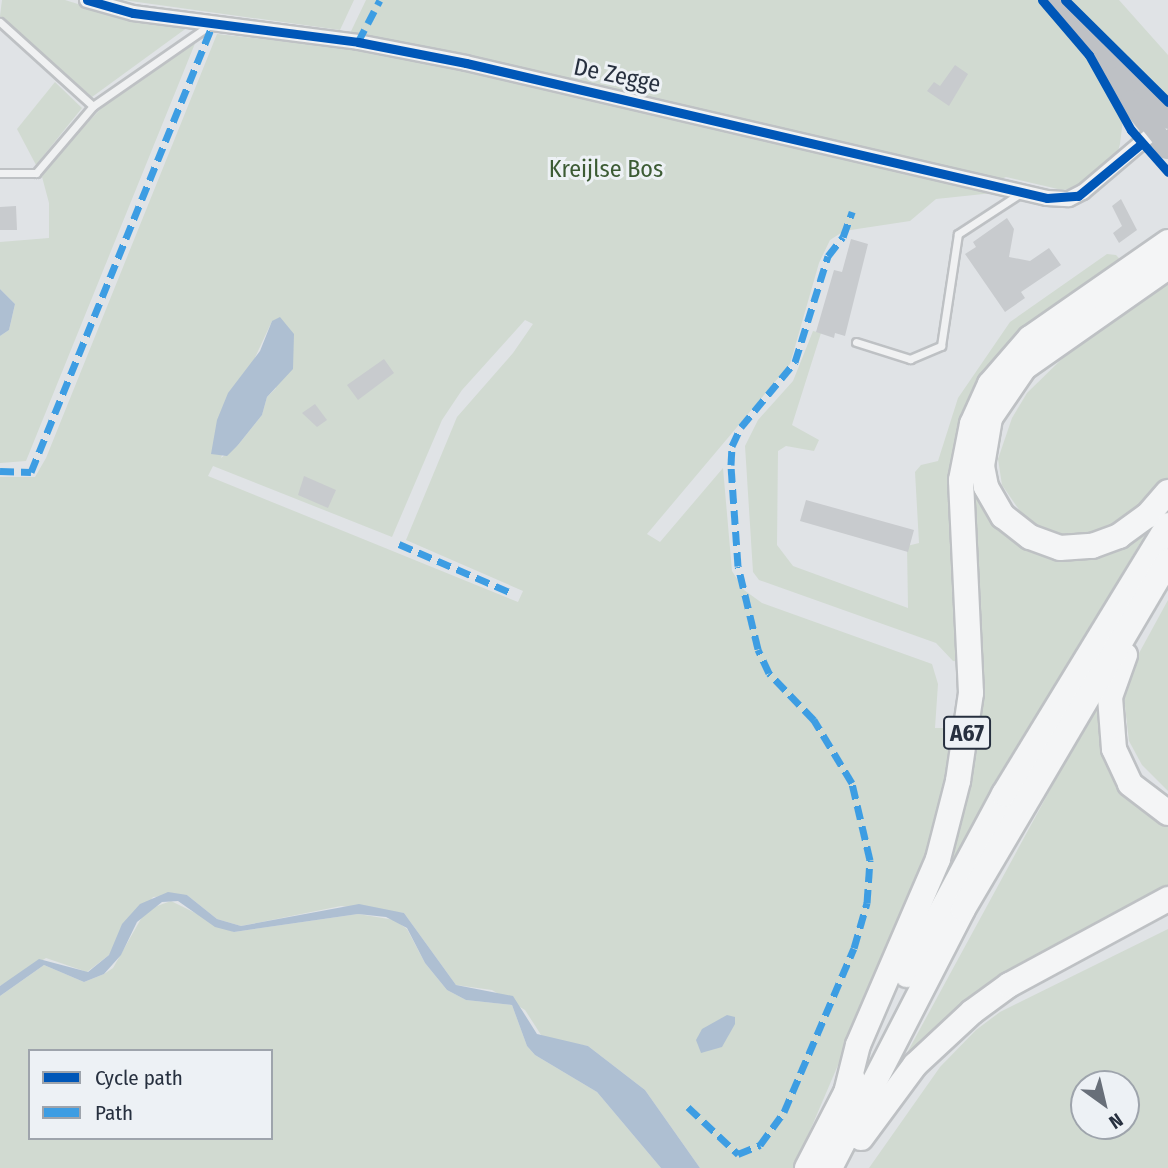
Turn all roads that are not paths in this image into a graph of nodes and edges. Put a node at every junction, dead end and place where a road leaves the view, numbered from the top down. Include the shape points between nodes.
1 (87, 0) edge
2 (1052, 0) edge
3 (0, 22) edge
4 (213, 23) junction
5 (93, 106) junction
6 (1164, 123) edge
7 (1168, 147) edge
8 (0, 173) edge
9 (1021, 193) junction
10 (1168, 243) edge
11 (1168, 267) edge
12 (856, 342) dead end
13 (1168, 492) edge
14 (1168, 525) edge
15 (1168, 562) edge
16 (1168, 813) edge
17 (1168, 899) edge
18 (846, 1093) junction
19 (807, 1168) edge
20 (830, 1168) edge
21 (842, 1168) edge

1 - 4 street, De Zegge via 132,13
2 - 6 main road
3 - 5 lane
4 - 5 lane
4 - 9 street, De Zegge via 358,42 466,63
5 - 8 lane via 36,173
6 - 7 main road
6 - 9 street, De Zegge via 1078,196 1061,199
9 - 12 lane via 958,234 941,346 910,359
10 - 18 highway, A67 via 1030,338 990,384 972,424 961,480 971,694 958,782 938,859 859,1045
11 - 13 highway via 1049,346 1019,373 990,418 982,466 991,497 1010,523 1030,537 1060,548 1092,546 1119,536 1147,516
14 - 18 highway, A67 via 1004,794
15 - 16 highway via 1117,671 1109,724 1118,762 1130,784
15 - 20 highway via 963,909
17 - 21 highway via 1009,985 955,1025 900,1082
18 - 19 highway, A67

